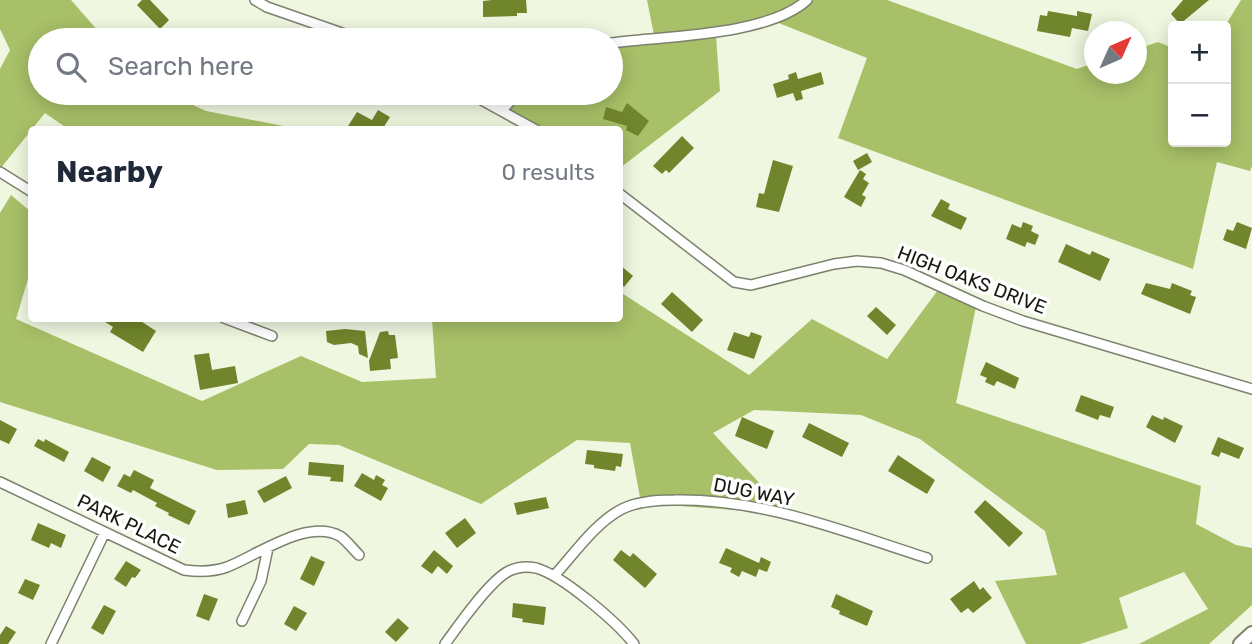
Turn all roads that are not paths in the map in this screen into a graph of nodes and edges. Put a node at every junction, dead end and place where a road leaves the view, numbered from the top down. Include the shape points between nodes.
1 (255, 0) edge
2 (807, 0) edge
3 (327, 28) edge
4 (623, 42) edge
5 (492, 105) edge
6 (507, 105) edge
7 (502, 110) junction
8 (529, 126) edge
9 (0, 173) edge
10 (28, 190) edge
11 (623, 196) edge
12 (235, 322) edge
13 (272, 336) dead end
14 (1252, 389) edge
15 (0, 482) edge
16 (106, 532) junction
17 (268, 548) junction
18 (359, 555) dead end
19 (927, 558) dead end
20 (554, 576) junction
21 (242, 621) dead end
22 (1252, 633) edge
23 (51, 644) edge
24 (445, 644) edge
25 (634, 644) edge
26 (1240, 644) edge

1 - 3 street
2 - 4 street via 789,14 761,23
5 - 7 street
6 - 7 street
7 - 8 street
9 - 10 street
11 - 14 street, HIGH OAKS DRIVE via 734,282 751,285 834,264 881,263 1023,321
12 - 13 street
15 - 16 street, PARK PLACE
16 - 17 street, PARK PLACE via 196,572 226,567
16 - 23 street
17 - 18 street, PARK PLACE via 302,533 321,531 340,536
17 - 21 street via 261,581
19 - 20 street, DUG WAY via 764,508 702,499 663,500 621,510
20 - 24 street via 535,568 504,574
20 - 25 street
22 - 26 main road

